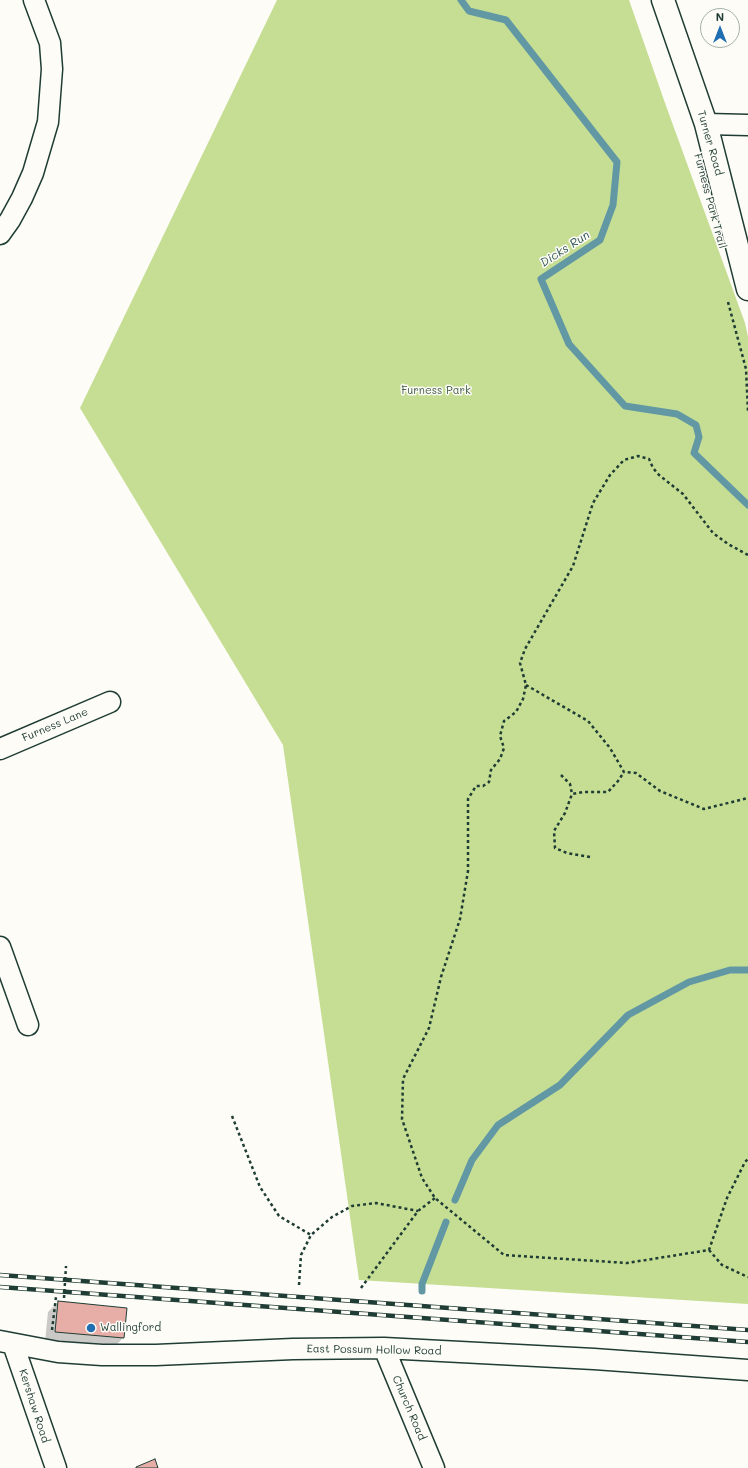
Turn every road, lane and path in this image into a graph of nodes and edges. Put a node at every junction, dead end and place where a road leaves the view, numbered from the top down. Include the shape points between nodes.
1 (34, 0) edge
2 (662, 0) edge
3 (706, 124) junction
4 (748, 125) edge
5 (0, 234) edge
6 (748, 289) edge
7 (728, 300) dead end
8 (748, 411) edge
9 (748, 555) edge
10 (526, 685) junction
11 (110, 702) dead end
12 (0, 749) edge
13 (624, 772) junction
14 (561, 775) dead end
15 (572, 794) junction
16 (748, 798) edge
17 (590, 856) dead end
18 (0, 947) edge
19 (28, 1024) dead end
20 (232, 1116) dead end
21 (748, 1159) edge
22 (435, 1198) junction
23 (418, 1211) junction
24 (311, 1235) junction
25 (709, 1250) junction
26 (66, 1266) dead end
27 (748, 1277) edge
28 (299, 1286) dead end
29 (362, 1288) dead end
30 (56, 1297) dead end
31 (64, 1298) dead end
32 (52, 1335) dead end
33 (7, 1343) edge
34 (384, 1348) junction
35 (748, 1370) edge
36 (56, 1468) edge
37 (434, 1468) edge

1 - 5 street via 50,43 52,69 48,122 33,173 22,198
2 - 3 street, Turner Road
3 - 4 street
3 - 6 street, Turner Road
7 - 8 path via 746,369
9 - 10 path via 713,533 683,494 659,475 649,459 638,456 624,460 610,475 593,503 573,566 525,649 520,663
10 - 13 path via 588,721 610,748
10 - 22 path via 523,699 516,712 504,721 500,736 504,748 500,759 491,770 489,782 483,786 476,786 468,799 468,872 460,919 441,977 429,1028 404,1079 402,1119 422,1178
11 - 12 street, Furness Lane
13 - 15 path via 608,792
13 - 16 path via 636,773 660,791 704,810
14 - 15 path via 570,784
15 - 17 path via 565,813 554,831 555,848 567,853
18 - 19 street
20 - 24 path via 260,1186 279,1216
21 - 25 path via 727,1198
22 - 23 path
22 - 25 path via 504,1255 627,1264
23 - 24 path via 376,1203 352,1206 332,1217
23 - 29 path
24 - 28 path via 301,1255
25 - 27 path via 722,1265
26 - 31 path
30 - 32 path
33 - 34 street, East Possum Hollow Road via 58,1352 102,1355
33 - 36 street, Kershaw Road
34 - 35 street, East Possum Hollow Road
34 - 37 street, Church Road

